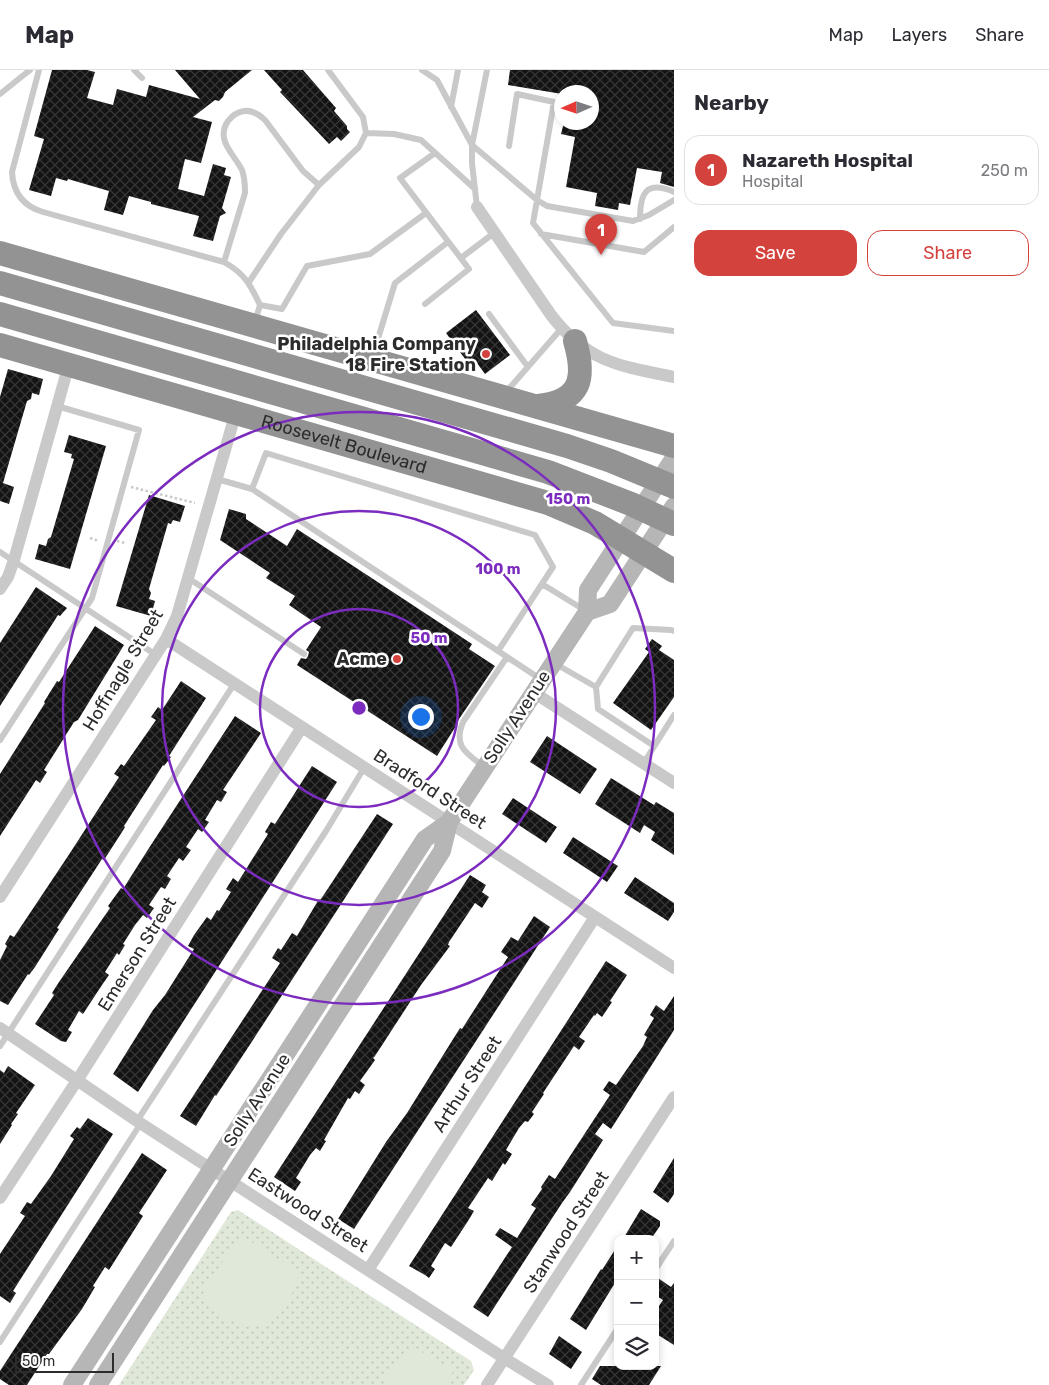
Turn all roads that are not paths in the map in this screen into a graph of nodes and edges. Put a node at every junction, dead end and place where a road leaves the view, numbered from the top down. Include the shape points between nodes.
1 (30, 70) edge
2 (39, 70) edge
3 (134, 70) edge
4 (328, 70) edge
5 (422, 70) edge
6 (458, 70) edge
7 (487, 70) edge
8 (142, 78) dead end
9 (0, 94) edge
10 (451, 108) junction
11 (366, 133) junction
12 (472, 146) junction
13 (509, 146) dead end
14 (435, 153) junction
15 (319, 185) junction
16 (475, 189) junction
17 (674, 192) edge
18 (537, 200) junction
19 (674, 200) edge
20 (477, 207) joint
21 (426, 213) junction
22 (640, 219) junction
23 (674, 227) edge
24 (494, 233) junction
25 (541, 234) junction
26 (448, 242) junction
27 (0, 252) edge
28 (461, 258) junction
29 (224, 262) junction
30 (249, 282) junction
31 (0, 283) edge
32 (425, 304) dead end
33 (0, 314) edge
34 (489, 314) dead end
35 (257, 315) junction
36 (674, 331) edge
37 (568, 335) junction
38 (0, 345) edge
39 (372, 359) junction
40 (69, 364) junction
41 (528, 367) junction
42 (674, 377) edge
43 (503, 396) junction
44 (57, 406) junction
45 (538, 406) junction
46 (236, 412) junction
47 (673, 464) edge
48 (217, 479) junction
49 (252, 489) junction
50 (674, 506) edge
51 (626, 532) junction
52 (658, 537) edge
53 (0, 552) edge
54 (14, 560) junction
55 (674, 571) edge
56 (188, 578) junction
57 (542, 584) junction
58 (0, 589) edge
59 (86, 607) junction
60 (587, 612) junction
61 (674, 632) edge
62 (166, 639) junction
63 (498, 650) junction
64 (304, 654) dead end
65 (156, 655) junction
66 (507, 657) junction
67 (553, 662) junction
68 (234, 684) junction
69 (537, 686) junction
70 (596, 687) junction
71 (674, 715) edge
72 (302, 727) junction
73 (0, 740) edge
74 (654, 746) junction
75 (643, 764) junction
76 (484, 767) junction
77 (364, 768) junction
78 (674, 783) edge
79 (449, 822) junction
80 (0, 896) edge
81 (595, 917) junction
82 (674, 968) edge
83 (4, 1031) edge
84 (0, 1046) edge
85 (78, 1079) junction
86 (674, 1097) edge
87 (139, 1122) junction
88 (212, 1169) junction
89 (229, 1180) junction
90 (0, 1198) edge
91 (674, 1241) edge
92 (659, 1264) edge
93 (368, 1270) junction
94 (614, 1334) edge
95 (0, 1342) edge
96 (504, 1358) junction
97 (72, 1385) edge
98 (98, 1385) edge
99 (486, 1385) edge
100 (548, 1385) edge
101 (581, 1385) edge

1 - 9 lane
2 - 29 lane via 12,172 13,183 23,202 32,209
3 - 8 lane
4 - 11 lane via 363,117
5 - 10 lane via 437,80
6 - 10 lane
7 - 12 lane
10 - 12 lane
11 - 14 lane via 394,134 421,140
11 - 15 lane via 359,147
12 - 16 lane
12 - 18 lane
13 - 18 lane via 517,94 554,102
14 - 16 lane
14 - 21 lane via 400,178
15 - 29 lane via 303,171 259,114 236,114 225,126 224,142 242,171 245,193
15 - 30 lane
16 - 20 lane
17 - 22 lane via 659,187 649,189 642,197
18 - 22 lane via 547,206 633,221
18 - 25 lane via 533,224
19 - 22 lane
20 - 24 street
21 - 26 lane
21 - 35 lane via 370,254 307,266 282,309
23 - 25 lane via 644,252
24 - 28 lane
24 - 37 street
25 - 36 lane via 613,323
26 - 28 lane
26 - 39 lane via 395,283
27 - 35 highway
28 - 32 lane via 470,269
29 - 30 lane
30 - 35 lane
31 - 47 highway via 612,461
33 - 52 highway, Roosevelt Boulevard via 548,472 631,504
34 - 41 lane
35 - 39 highway
37 - 41 lane
37 - 42 street via 608,362
37 - 45 highway via 580,360 577,386 566,398
38 - 40 highway, Roosevelt Boulevard
39 - 43 highway
40 - 44 street
40 - 46 highway, Roosevelt Boulevard
41 - 43 lane
43 - 45 highway
44 - 54 street
44 - 59 lane via 139,430 92,598
45 - 47 highway
46 - 48 street, Hoffnagle Street
46 - 51 highway, Roosevelt Boulevard via 531,497
47 - 51 street, Solly Avenue
48 - 49 lane
48 - 56 street, Hoffnagle Street
49 - 57 lane via 266,453 535,535 553,568
49 - 63 lane
50 - 52 street
51 - 52 highway, Roosevelt Boulevard
51 - 60 street, Solly Avenue via 588,590
52 - 55 highway, Roosevelt Boulevard
52 - 60 street via 610,604
53 - 54 lane
54 - 58 street
54 - 59 lane via 24,570
56 - 62 street, Hoffnagle Street via 177,616
56 - 64 lane
57 - 60 lane
57 - 63 lane
59 - 65 lane
59 - 73 lane
60 - 67 street, Solly Avenue
61 - 70 lane via 633,628
62 - 65 street, Hoffnagle Street
62 - 68 street, Bradford Street
63 - 66 lane
65 - 80 street, Hoffnagle Street
66 - 69 lane
66 - 76 lane via 460,730 459,738 465,753
67 - 69 street, Solly Avenue
67 - 70 lane
68 - 72 street, Bradford Street
68 - 83 lane
69 - 75 street
69 - 76 street, Solly Avenue
70 - 74 lane via 598,710
71 - 74 lane
72 - 77 street, Bradford Street
72 - 85 street, Emerson Street
74 - 75 lane
75 - 78 street
76 - 79 street, Solly Avenue
77 - 79 street, Bradford Street
77 - 87 lane
79 - 81 street, Bradford Street
79 - 88 street, Solly Avenue via 425,840
79 - 89 street, Solly Avenue via 442,851
81 - 82 street, Bradford Street
81 - 93 street, Arthur Street
83 - 84 lane
83 - 85 street, Eastwood Street
85 - 87 street, Eastwood Street
85 - 90 street, Emerson Street
86 - 96 street, Stanwood Street
87 - 88 street, Eastwood Street
87 - 95 lane
88 - 89 street, Eastwood Street
88 - 97 street, Solly Avenue
89 - 93 street, Eastwood Street
89 - 98 street, Solly Avenue
91 - 92 lane
93 - 96 street, Eastwood Street
94 - 101 lane
96 - 99 street, Stanwood Street
96 - 100 street, Eastwood Street

